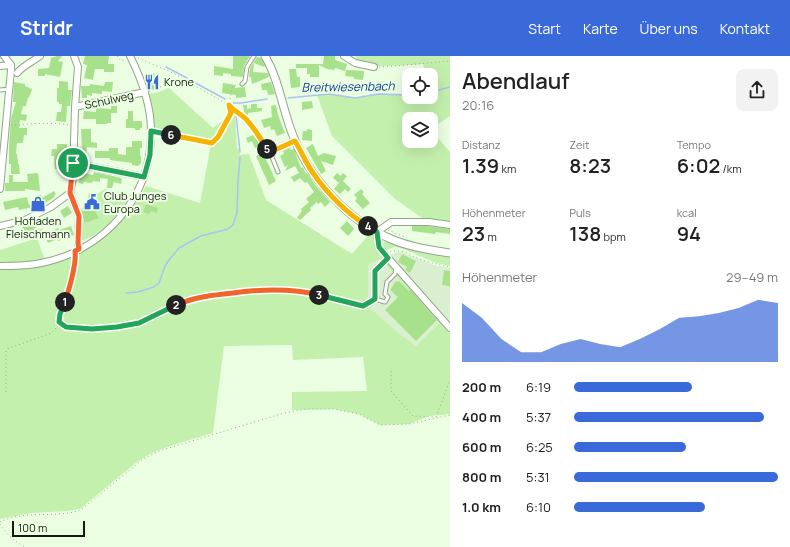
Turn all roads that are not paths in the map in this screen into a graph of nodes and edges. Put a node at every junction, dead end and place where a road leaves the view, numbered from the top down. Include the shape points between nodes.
1 (4, 56) edge
2 (40, 56) edge
3 (74, 56) edge
4 (254, 56) edge
5 (265, 56) edge
6 (344, 56) edge
7 (131, 57) edge
8 (11, 65) junction
9 (0, 66) edge
10 (374, 67) road end
11 (17, 73) dead end
12 (242, 84) road end
13 (10, 89) junction
14 (0, 90) edge
15 (145, 92) junction
16 (75, 107) junction
17 (295, 141) junction
18 (270, 152) joint
19 (73, 163) junction
20 (278, 172) dead end
21 (144, 177) junction
22 (0, 189) edge
23 (70, 193) junction
24 (450, 225) edge
25 (0, 226) edge
26 (380, 230) junction
27 (77, 250) junction
28 (450, 253) edge
29 (386, 256) junction
30 (0, 266) edge
31 (396, 268) junction
32 (450, 328) edge

1 - 8 street
2 - 11 street via 24,65
3 - 16 street via 78,67
4 - 12 lane
5 - 17 street via 275,74
6 - 10 street via 355,63
7 - 15 street
8 - 9 street
8 - 13 street
13 - 14 lane
13 - 22 street
15 - 16 street, Schulweg
15 - 21 street via 151,131 150,155
16 - 19 street
17 - 18 street
17 - 26 street via 313,173 334,198 361,223
18 - 20 lane
19 - 21 street
19 - 23 street
21 - 27 street via 120,218 104,234
23 - 25 street via 51,207 25,220
23 - 27 street via 79,216
24 - 26 street via 391,222
26 - 28 street via 419,248
26 - 29 street via 379,247
27 - 30 street via 36,264
29 - 31 street
29 - 31 lane via 375,271 375,299 385,302 388,297 385,294 387,282 395,274
31 - 32 street

